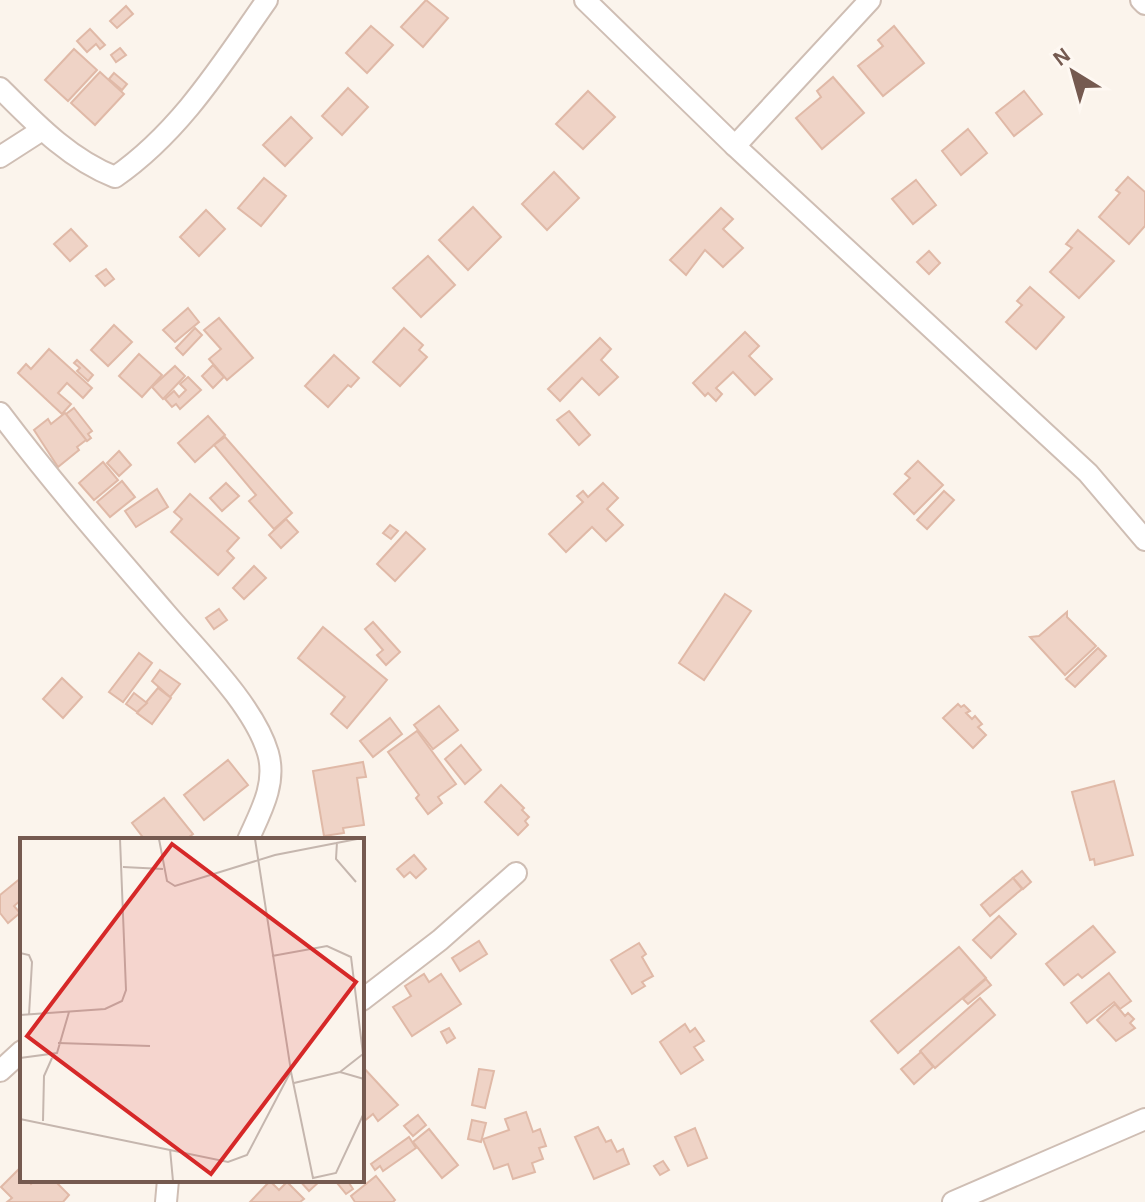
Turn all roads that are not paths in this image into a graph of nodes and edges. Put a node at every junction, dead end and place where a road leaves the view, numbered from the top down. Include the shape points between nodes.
1 (267, 0) edge
2 (585, 0) edge
3 (870, 0) edge
4 (0, 88) edge
5 (42, 130) junction
6 (735, 146) junction
7 (0, 157) edge
8 (0, 413) edge
9 (1145, 540) edge
10 (249, 838) edge
11 (516, 873) dead end
12 (364, 998) edge
13 (20, 1053) edge
14 (0, 1071) edge
15 (1145, 1119) edge
16 (168, 1182) edge
17 (166, 1202) edge
18 (953, 1202) edge

1 - 5 street via 187,112 158,144 115,177 92,168
2 - 6 street
3 - 6 street
4 - 5 street
5 - 7 street
6 - 9 street via 1088,473
8 - 10 street via 254,720 272,780
11 - 12 street
13 - 14 street
15 - 18 street
16 - 17 street

